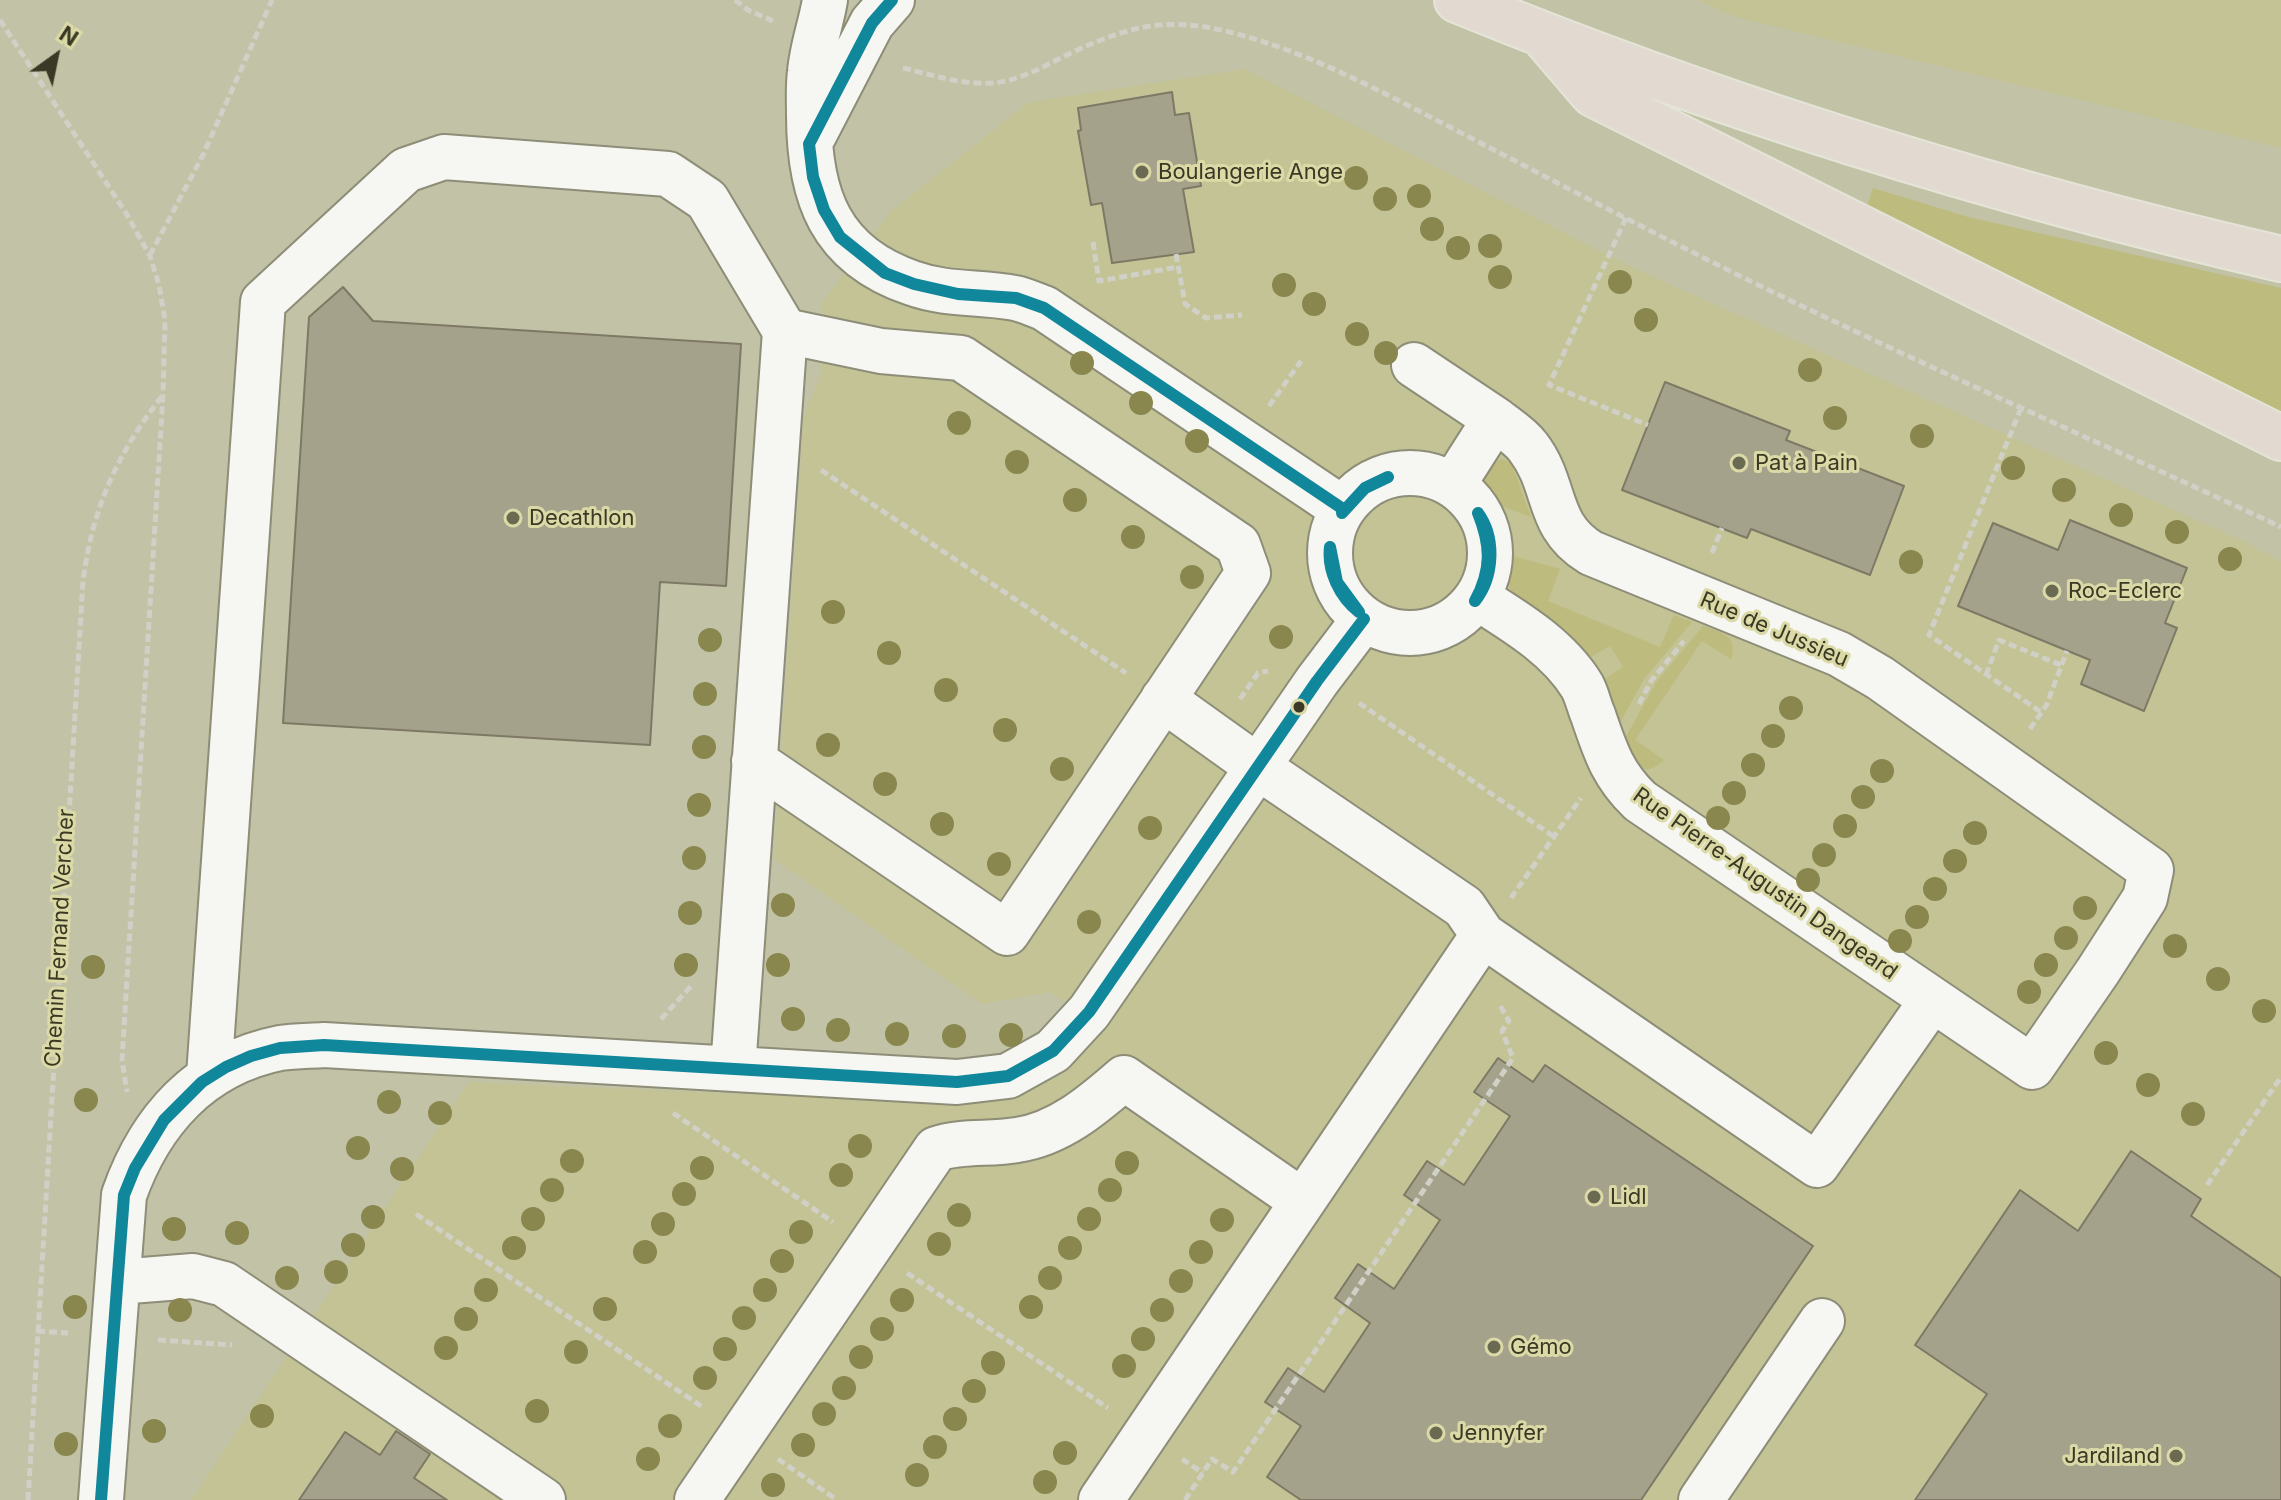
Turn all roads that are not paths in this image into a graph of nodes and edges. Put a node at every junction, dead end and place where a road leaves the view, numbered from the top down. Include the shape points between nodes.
1 (825, 0) edge
2 (892, 0) edge
3 (1457, 0) edge
4 (1544, 36) junction
5 (809, 144) junction
6 (2217, 244) junction
7 (2281, 244) edge
8 (2281, 259) edge
9 (785, 331) junction
10 (1414, 365) dead end
11 (1495, 419) junction
12 (2281, 438) edge
13 (1453, 485) junction
14 (1343, 509) junction
15 (1478, 598) junction
16 (1364, 619) junction
17 (1180, 675) junction
18 (754, 761) junction
19 (1258, 767) junction
20 (1483, 935) junction
21 (1932, 1000) junction
22 (2032, 1067) joint
23 (733, 1069) junction
24 (209, 1076) junction
25 (1302, 1201) junction
26 (118, 1282) junction
27 (1822, 1321) dead end
28 (106, 1492) edge
29 (543, 1500) edge
30 (697, 1500) edge
31 (1101, 1500) edge
32 (1701, 1500) edge

1 - 5 street via 810,72
2 - 5 street via 872,23
3 - 4 main road
4 - 6 main road via 1834,136
4 - 12 main road via 1593,94
5 - 14 street via 824,210 840,237 885,273 958,294 1016,298 1044,308
6 - 7 main road
6 - 8 main road
9 - 17 street via 881,351 961,358 1238,545 1248,573
9 - 18 street
9 - 24 street via 707,200 668,174 444,157 406,170 263,302
10 - 11 street, Rue de Jussieu
11 - 13 street
11 - 22 street, Rue de Jussieu via 1528,446 1572,542 1839,654 2151,870 2145,898
13 - 14 street via 1414,473 1393,475 1365,487
13 - 15 street via 1486,524 1491,549
14 - 16 street via 1334,527 1331,568 1337,587
15 - 16 street via 1446,626 1425,632 1383,629
15 - 21 street, Rue Pierre-Augustin Dangeard via 1565,664 1583,688 1608,760 1640,801
16 - 19 street
17 - 18 street via 1007,933
17 - 19 street
18 - 23 street
19 - 20 street via 1464,907
19 - 23 street via 1089,1012 1053,1051 1008,1076 957,1082
20 - 21 street via 1817,1165
20 - 25 street
21 - 22 street, Rue Pierre-Augustin Dangeard
23 - 24 street via 324,1045 280,1048
24 - 26 street via 187,1092 135,1165 124,1195
25 - 30 street via 1124,1078 1063,1124 1019,1140 936,1149
25 - 31 street
26 - 28 street
26 - 29 street via 193,1276 224,1284
27 - 32 street

